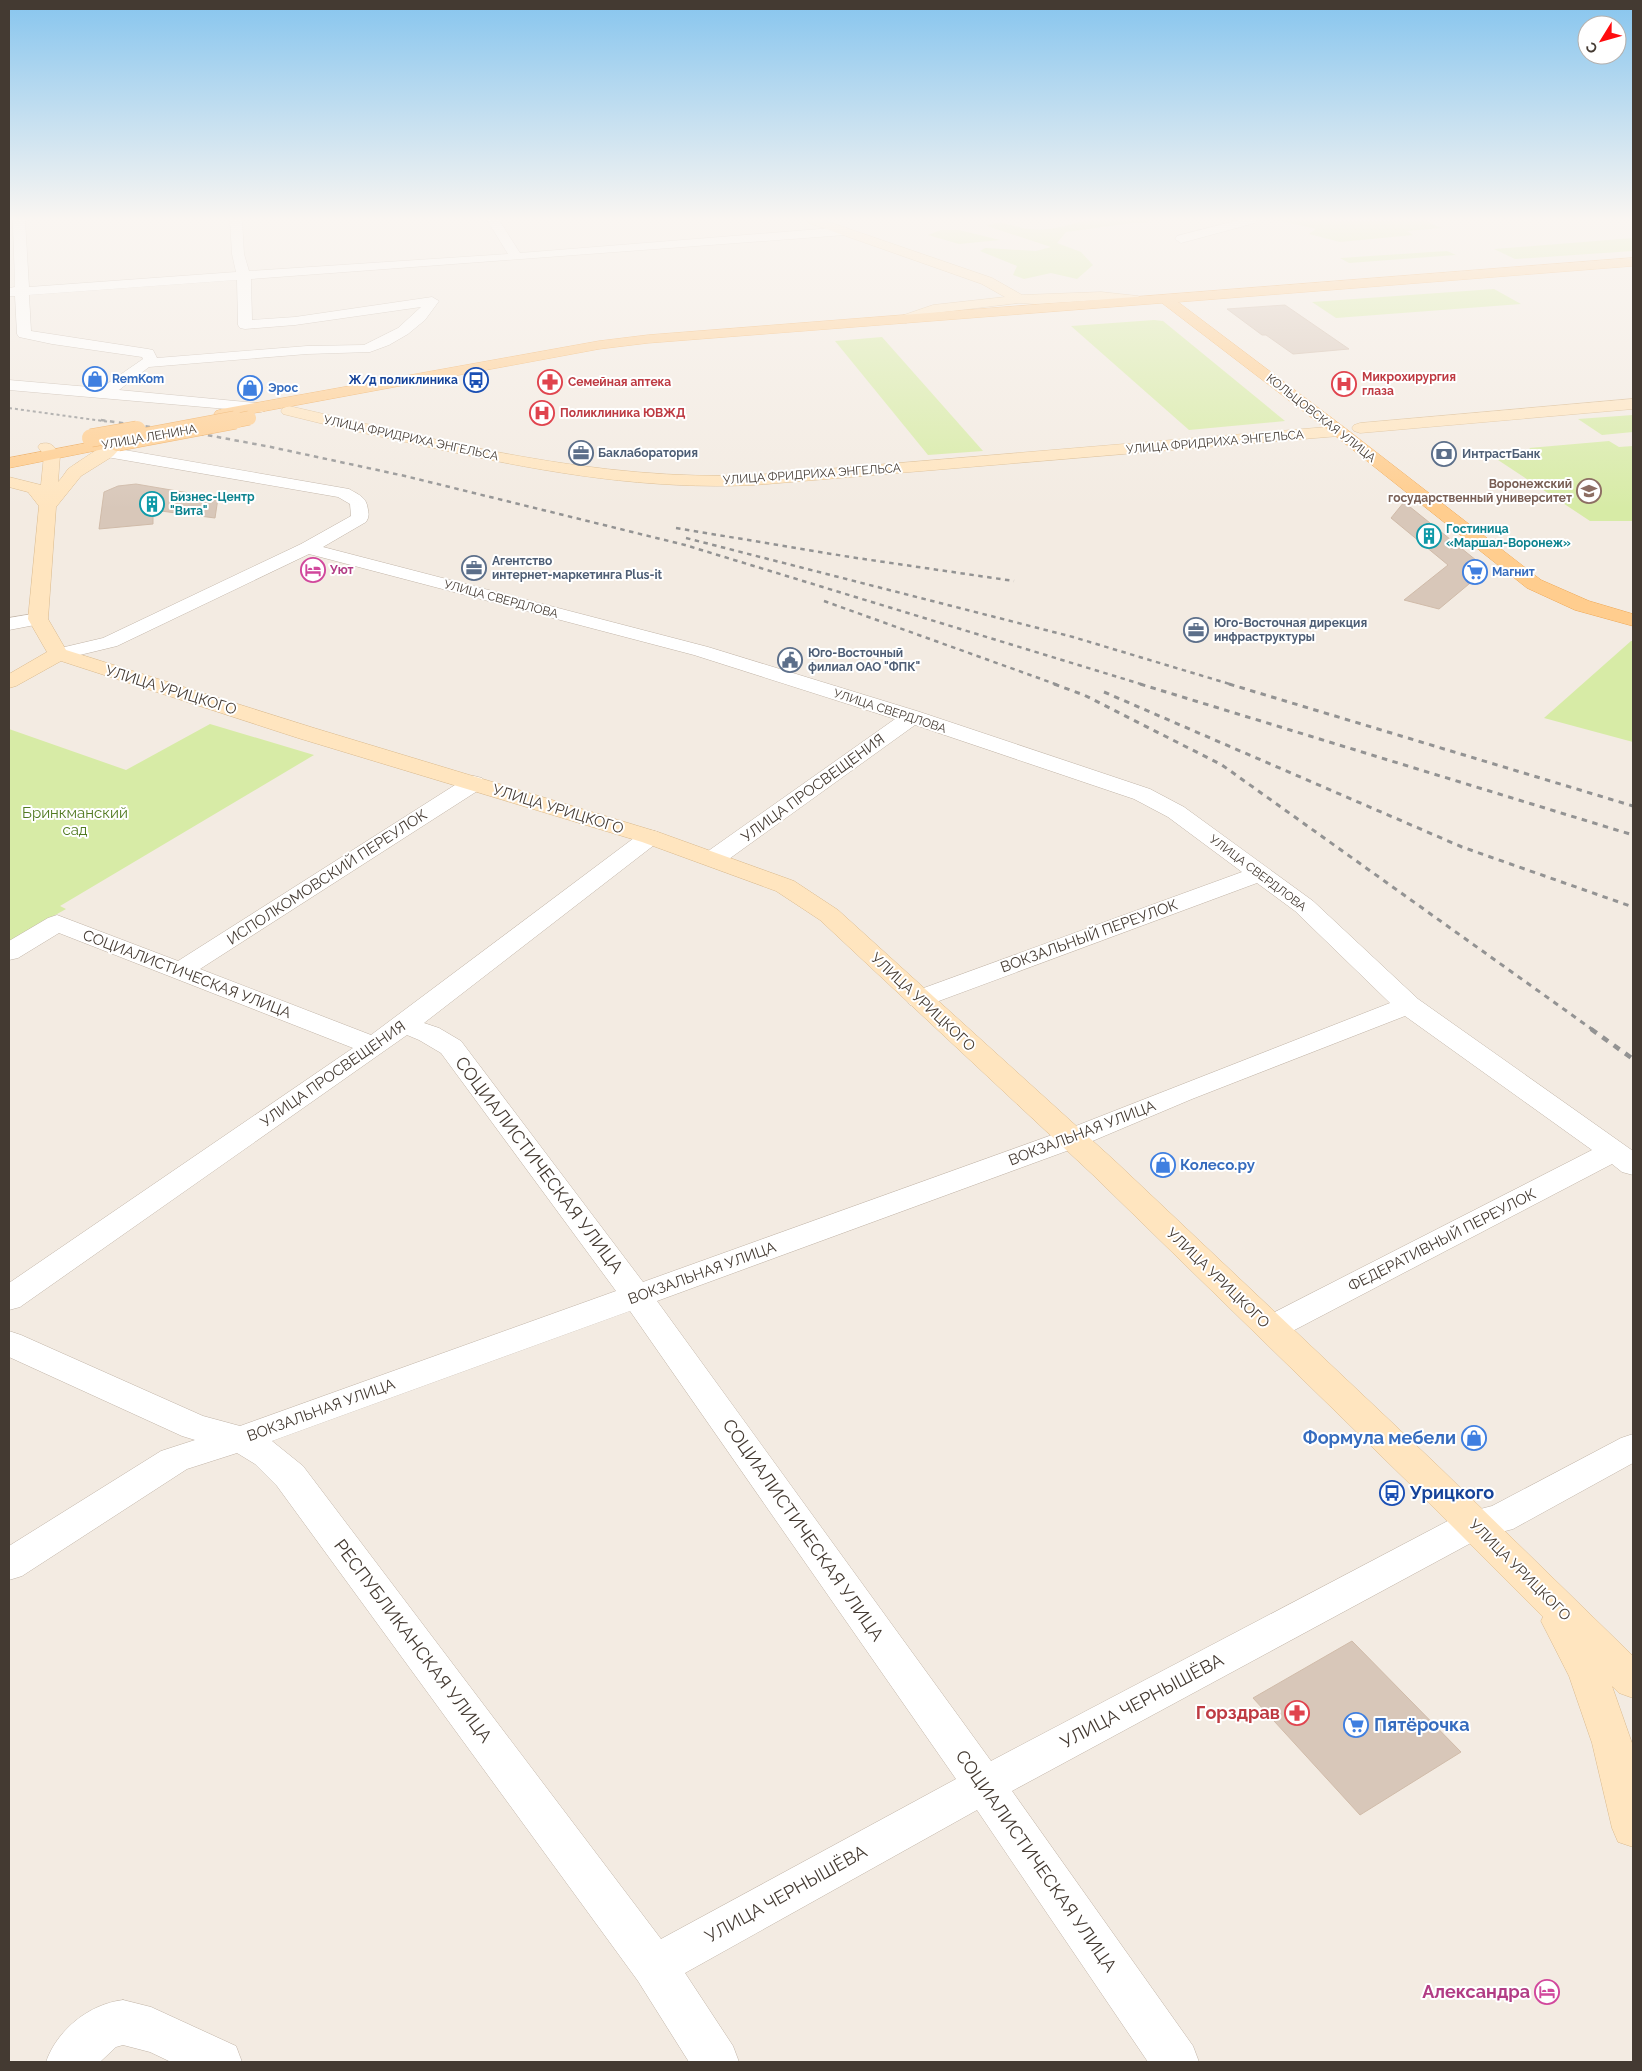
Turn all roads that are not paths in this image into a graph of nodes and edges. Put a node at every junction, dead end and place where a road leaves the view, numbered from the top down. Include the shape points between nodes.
1 (20, 317) edge
2 (245, 317) edge
3 (327, 317) edge
4 (421, 317) edge
5 (913, 317) edge
6 (935, 317) edge
7 (990, 317) edge
8 (1198, 317) edge
9 (1201, 317) edge
10 (906, 319) junction
11 (9, 334) edge
12 (24, 334) junction
13 (152, 362) junction
14 (9, 385) edge
15 (105, 393) junction
16 (1633, 404) edge
17 (261, 407) junction
18 (289, 411) junction
19 (1360, 428) junction
20 (1339, 431) junction
21 (112, 447) junction
22 (49, 451) junction
23 (9, 454) edge
24 (9, 462) edge
25 (9, 482) edge
26 (48, 506) junction
27 (1479, 519) dead end
28 (307, 548) junction
29 (1544, 570) dead end
30 (1633, 608) edge
31 (38, 619) junction
32 (1633, 620) edge
33 (9, 624) edge
34 (59, 654) junction
35 (9, 682) edge
36 (912, 717) junction
37 (474, 783) junction
38 (650, 837) junction
39 (713, 859) junction
40 (1260, 874) junction
41 (9, 952) edge
42 (180, 971) junction
43 (919, 999) junction
44 (1408, 1005) junction
45 (404, 1025) junction
46 (374, 1046) junction
47 (1073, 1138) junction
48 (1623, 1158) edge
49 (637, 1297) junction
50 (9, 1299) edge
51 (1270, 1328) junction
52 (9, 1343) edge
53 (241, 1439) junction
54 (1633, 1447) edge
55 (1474, 1524) junction
56 (9, 1564) edge
57 (1549, 1599) junction
58 (1633, 1681) edge
59 (984, 1785) junction
60 (1633, 1828) edge
61 (654, 1966) junction
62 (70, 2062) edge
63 (219, 2062) edge
64 (716, 2062) edge
65 (1176, 2062) edge

1 - 12 street
2 - 3 street via 245,325
4 - 13 street via 365,349 307,350
5 - 10 street
6 - 10 main road, УЛИЦА ЛЕНИНА
7 - 18 main road, УЛИЦА ЛЕНИНА via 660,346
8 - 20 main road, КОЛЬЦОВСКАЯ УЛИЦА
9 - 19 main road, КОЛЬЦОВСКАЯ УЛИЦА
10 - 17 main road, УЛИЦА ЛЕНИНА via 599,345
11 - 12 street
12 - 13 street via 148,353
13 - 15 street via 145,363
14 - 15 street
15 - 17 street
16 - 19 street
17 - 22 main road, УЛИЦА ЛЕНИНА, bridge via 90,438
18 - 20 street, УЛИЦА ФРИДРИХА ЭНГЕЛЬСА via 555,468 616,477 684,481 755,480
18 - 21 main road, УЛИЦА ЛЕНИНА, bridge
19 - 20 main road
19 - 27 main road, КОЛЬЦОВСКАЯ УЛИЦА
20 - 32 main road, КОЛЬЦОВСКАЯ УЛИЦА via 1534,584 1589,609
21 - 22 main road, УЛИЦА ЛЕНИНА
21 - 26 street via 75,472
21 - 28 street via 343,493 360,502 360,518
22 - 23 main road, УЛИЦА ЛЕНИНА
22 - 24 main road, УЛИЦА ЛЕНИНА
22 - 26 street
25 - 26 street via 34,488
26 - 31 street
28 - 34 street via 110,642
28 - 36 street, УЛИЦА СВЕРДЛОВА via 701,651
29 - 30 main road via 1584,595
31 - 33 street
31 - 34 street
34 - 35 street
34 - 37 street, УЛИЦА УРИЦКОГО
36 - 39 street, УЛИЦА ПРОСВЕЩЕНИЯ
36 - 40 street, УЛИЦА СВЕРДЛОВА via 1142,794 1176,812
37 - 38 street, УЛИЦА УРИЦКОГО
37 - 42 street, ИСПОЛКОМОВСКИЙ ПЕРЕУЛОК
38 - 39 street, УЛИЦА УРИЦКОГО
38 - 45 street, УЛИЦА ПРОСВЕЩЕНИЯ
39 - 43 street, УЛИЦА УРИЦКОГО via 785,886 829,915
40 - 43 street, ВОКЗАЛЬНЫЙ ПЕРЕУЛОК
40 - 44 street, УЛИЦА СВЕРДЛОВА via 1304,906
41 - 42 street, СОЦИАЛИСТИЧЕСКАЯ УЛИЦА via 57,923
42 - 46 street, СОЦИАЛИСТИЧЕСКАЯ УЛИЦА
43 - 47 street, УЛИЦА УРИЦКОГО
44 - 47 street, ВОКЗАЛЬНАЯ УЛИЦА
44 - 48 street, УЛИЦА СВЕРДЛОВА
45 - 46 street, УЛИЦА ПРОСВЕЩЕНИЯ
45 - 49 street, СОЦИАЛИСТИЧЕСКАЯ УЛИЦА via 451,1047
46 - 50 street, УЛИЦА ПРОСВЕЩЕНИЯ
47 - 49 street, ВОКЗАЛЬНАЯ УЛИЦА
47 - 51 street, УЛИЦА УРИЦКОГО
48 - 51 street, ФЕДЕРАТИВНЫЙ ПЕРЕУЛОК
49 - 53 street, ВОКЗАЛЬНАЯ УЛИЦА
49 - 59 street, СОЦИАЛИСТИЧЕСКАЯ УЛИЦА
51 - 55 street, УЛИЦА УРИЦКОГО
52 - 53 street, РЕСПУБЛИКАНСКАЯ УЛИЦА via 194,1427
53 - 56 street, ВОКЗАЛЬНАЯ УЛИЦА via 174,1460
53 - 61 street, РЕСПУБЛИКАНСКАЯ УЛИЦА via 267,1455 290,1476
54 - 55 street, УЛИЦА ЧЕРНЫШЁВА via 1500,1519
55 - 57 street, УЛИЦА УРИЦКОГО
55 - 59 street, УЛИЦА ЧЕРНЫШЁВА
57 - 58 street, УЛИЦА УРИЦКОГО
57 - 60 street via 1588,1674 1612,1743
59 - 61 street, УЛИЦА ЧЕРНЫШЁВА
59 - 65 street, СОЦИАЛИСТИЧЕСКАЯ УЛИЦА
61 - 64 street, РЕСПУБЛИКАНСКАЯ УЛИЦА
62 - 63 street via 92,2037 113,2024 141,2025

